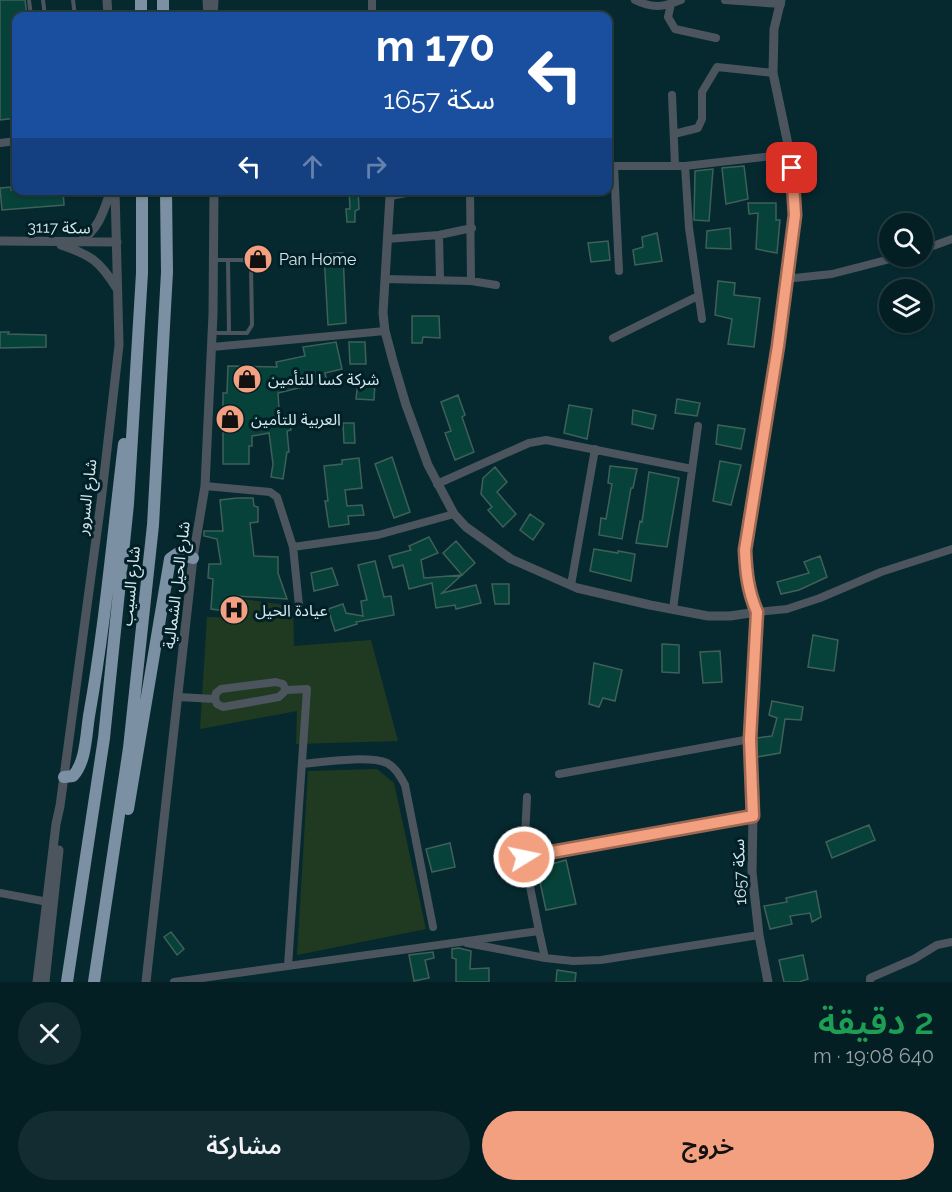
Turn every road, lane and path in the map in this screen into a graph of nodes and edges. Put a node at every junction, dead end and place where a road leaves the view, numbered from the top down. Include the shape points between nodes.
1 (635, 0) edge
2 (681, 0) edge
3 (725, 0) edge
4 (766, 2) edge
5 (781, 2) edge
6 (671, 4) junction
7 (716, 38) dead end
8 (772, 73) junction
9 (672, 95) dead end
10 (674, 134) junction
11 (790, 153) junction
12 (675, 165) junction
13 (612, 166) edge
14 (685, 166) junction
15 (612, 179) edge
16 (111, 195) edge
17 (113, 195) edge
18 (142, 195) edge
19 (166, 195) edge
20 (214, 195) edge
21 (389, 195) edge
22 (470, 195) edge
23 (472, 228) junction
24 (439, 235) junction
25 (387, 239) junction
26 (952, 239) edge
27 (0, 241) edge
28 (54, 242) junction
29 (79, 242) junction
30 (117, 243) junction
31 (933, 246) edge
32 (213, 260) junction
33 (228, 260) junction
34 (879, 262) edge
35 (619, 271) dead end
36 (385, 279) junction
37 (785, 279) junction
38 (440, 280) junction
39 (471, 281) junction
40 (496, 285) dead end
41 (118, 291) junction
42 (698, 296) junction
43 (702, 319) dead end
44 (385, 330) junction
45 (212, 333) junction
46 (229, 333) junction
47 (613, 338) dead end
48 (212, 347) junction
49 (135, 384) junction
50 (698, 426) dead end
51 (595, 449) junction
52 (692, 470) junction
53 (437, 484) junction
54 (205, 486) junction
55 (454, 514) junction
56 (293, 547) junction
57 (952, 549) edge
58 (193, 558) junction
59 (571, 585) junction
60 (299, 605) dead end
61 (673, 609) junction
62 (757, 612) junction
63 (286, 690) junction
64 (178, 697) junction
65 (215, 699) junction
66 (750, 739) junction
67 (302, 764) junction
68 (559, 774) dead end
69 (64, 777) junction
70 (527, 797) dead end
71 (60, 806) junction
72 (753, 816) junction
73 (524, 857) junction
74 (0, 893) edge
75 (48, 902) junction
76 (433, 927) dead end
77 (539, 932) junction
78 (759, 935) junction
79 (460, 941) junction
80 (952, 942) edge
81 (545, 958) junction
82 (288, 966) junction
83 (37, 982) edge
84 (45, 982) edge
85 (67, 982) edge
86 (94, 982) edge
87 (99, 982) edge
88 (146, 982) edge
89 (174, 982) edge
90 (768, 982) edge
91 (870, 982) edge

1 - 6 street via 649,7
2 - 6 street
3 - 4 street
4 - 5 street
5 - 8 street, سكة 1657 via 774,29
6 - 7 street via 668,17 675,29
8 - 10 street via 717,67 702,92 698,128
8 - 11 street, سكة 1657
9 - 10 street
10 - 12 street
11 - 14 street
11 - 37 street, سكة 1657 via 795,215
12 - 13 street
12 - 14 street
14 - 42 street
15 - 35 street
16 - 29 street via 97,227
17 - 30 street, شارع السرور
18 - 49 highway, شارع السيب
19 - 86 highway, شارع السيب via 167,272 153,525 129,748
20 - 32 street, شارع الحيل الشمالية
21 - 25 street
22 - 23 street
23 - 24 street
23 - 39 street
24 - 25 street
24 - 38 street
25 - 36 street
26 - 31 street
27 - 28 street, سكة 3117
28 - 29 street, سكة 3117
28 - 41 street via 93,258 105,268
29 - 30 street, سكة 3117
30 - 41 street, شارع السرور
32 - 33 lane
32 - 45 street, شارع الحيل الشمالية
33 - 46 lane
33 - 46 lane via 243,260 251,266 252,325 247,333
34 - 37 street via 832,274
36 - 38 street
36 - 44 street
37 - 62 street, سكة 1657 via 745,550 747,581
38 - 39 street
39 - 40 street
41 - 69 street, شارع السرور via 118,356
42 - 43 street
42 - 47 street
44 - 48 street
44 - 53 street via 406,405
45 - 46 lane
45 - 48 street, شارع الحيل الشمالية
48 - 54 street, شارع الحيل الشمالية
49 - 69 highway via 130,397 82,754 78,771 73,777
49 - 85 highway, شارع السيب via 128,504 104,738
50 - 52 street
51 - 52 street
51 - 53 street via 538,441
51 - 59 street
52 - 61 street
53 - 55 street
54 - 56 street via 270,492 281,505
54 - 58 street, شارع الحيل الشمالية
55 - 56 street via 378,535
55 - 59 street via 511,559
56 - 60 street
57 - 62 street via 787,609
58 - 64 street, شارع الحيل الشمالية
58 - 87 highway via 177,554 170,559
59 - 61 street
61 - 62 street via 708,616
62 - 66 street, سكة 1657
63 - 65 street via 279,697 223,707
63 - 65 street via 284,684 276,682 221,689
63 - 67 street via 307,689
64 - 65 street
64 - 88 street, شارع الحيل الشمالية
66 - 68 street
66 - 72 street, سكة 1657
67 - 76 street via 373,759 399,773 405,785
67 - 82 street
69 - 71 street, شارع السرور
70 - 73 street
71 - 75 street, شارع السرور
71 - 84 street, شارع السرور via 55,906
72 - 73 street
72 - 78 street, سكة 1657 via 753,882
73 - 77 street
74 - 75 street
75 - 83 street, شارع السرور
77 - 79 street
77 - 81 street
78 - 81 street via 601,960
78 - 90 street, سكة 1657
79 - 81 street
79 - 82 street
80 - 91 street via 937,945 870,978
82 - 89 street

